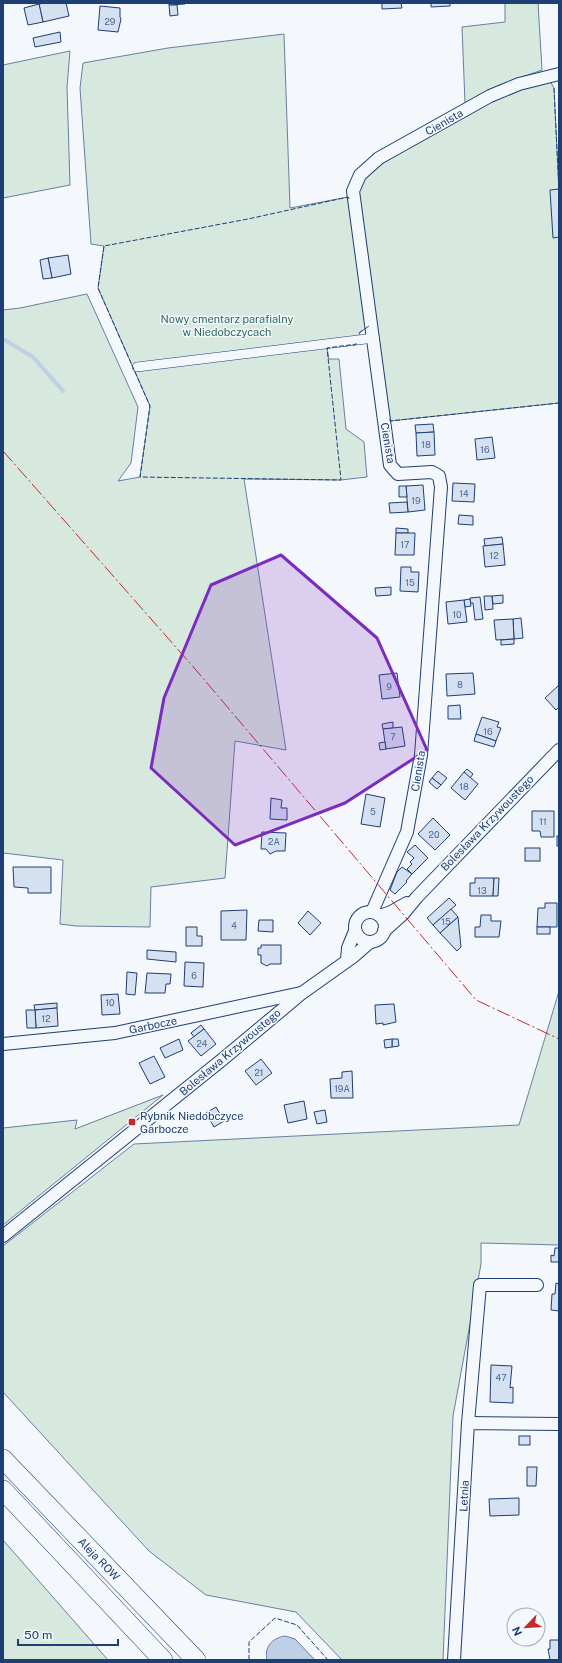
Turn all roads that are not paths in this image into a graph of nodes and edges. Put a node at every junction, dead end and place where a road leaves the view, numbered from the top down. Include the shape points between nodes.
1 (553, 75) edge
2 (374, 338) junction
3 (137, 367) dead end
4 (559, 750) edge
5 (417, 897) junction
6 (376, 914) junction
7 (355, 931) junction
8 (384, 931) junction
9 (370, 942) junction
10 (347, 960) junction
11 (302, 993) junction
12 (3, 1044) edge
13 (3, 1236) edge
14 (537, 1285) dead end
15 (468, 1422) junction
16 (559, 1424) edge
17 (3, 1459) edge
18 (3, 1490) edge
19 (163, 1660) edge
20 (196, 1660) edge
21 (454, 1660) edge

1 - 2 street, Cienista via 519,84 490,96 379,158 360,175 353,191
2 - 3 street
2 - 6 street, Cienista via 390,465 398,474 432,472 439,476 441,487 421,755 406,832
4 - 5 street, Bolesława Krzywoustego
5 - 6 street, Bolesława Krzywoustego via 392,912
5 - 8 street, Bolesława Krzywoustego
6 - 7 street via 367,912 358,917 354,926
6 - 8 street via 384,923
7 - 9 street via 360,939
7 - 10 street via 348,948
8 - 9 street via 379,939
9 - 10 street, Bolesława Krzywoustego
10 - 11 street, Bolesława Krzywoustego
11 - 12 street, Garbocze via 115,1033
11 - 13 street, Bolesława Krzywoustego
14 - 15 street, Letnia via 480,1286
15 - 16 street
15 - 21 street, Letnia
17 - 20 main road, Aleja ROW
18 - 19 main road, Aleja ROW

